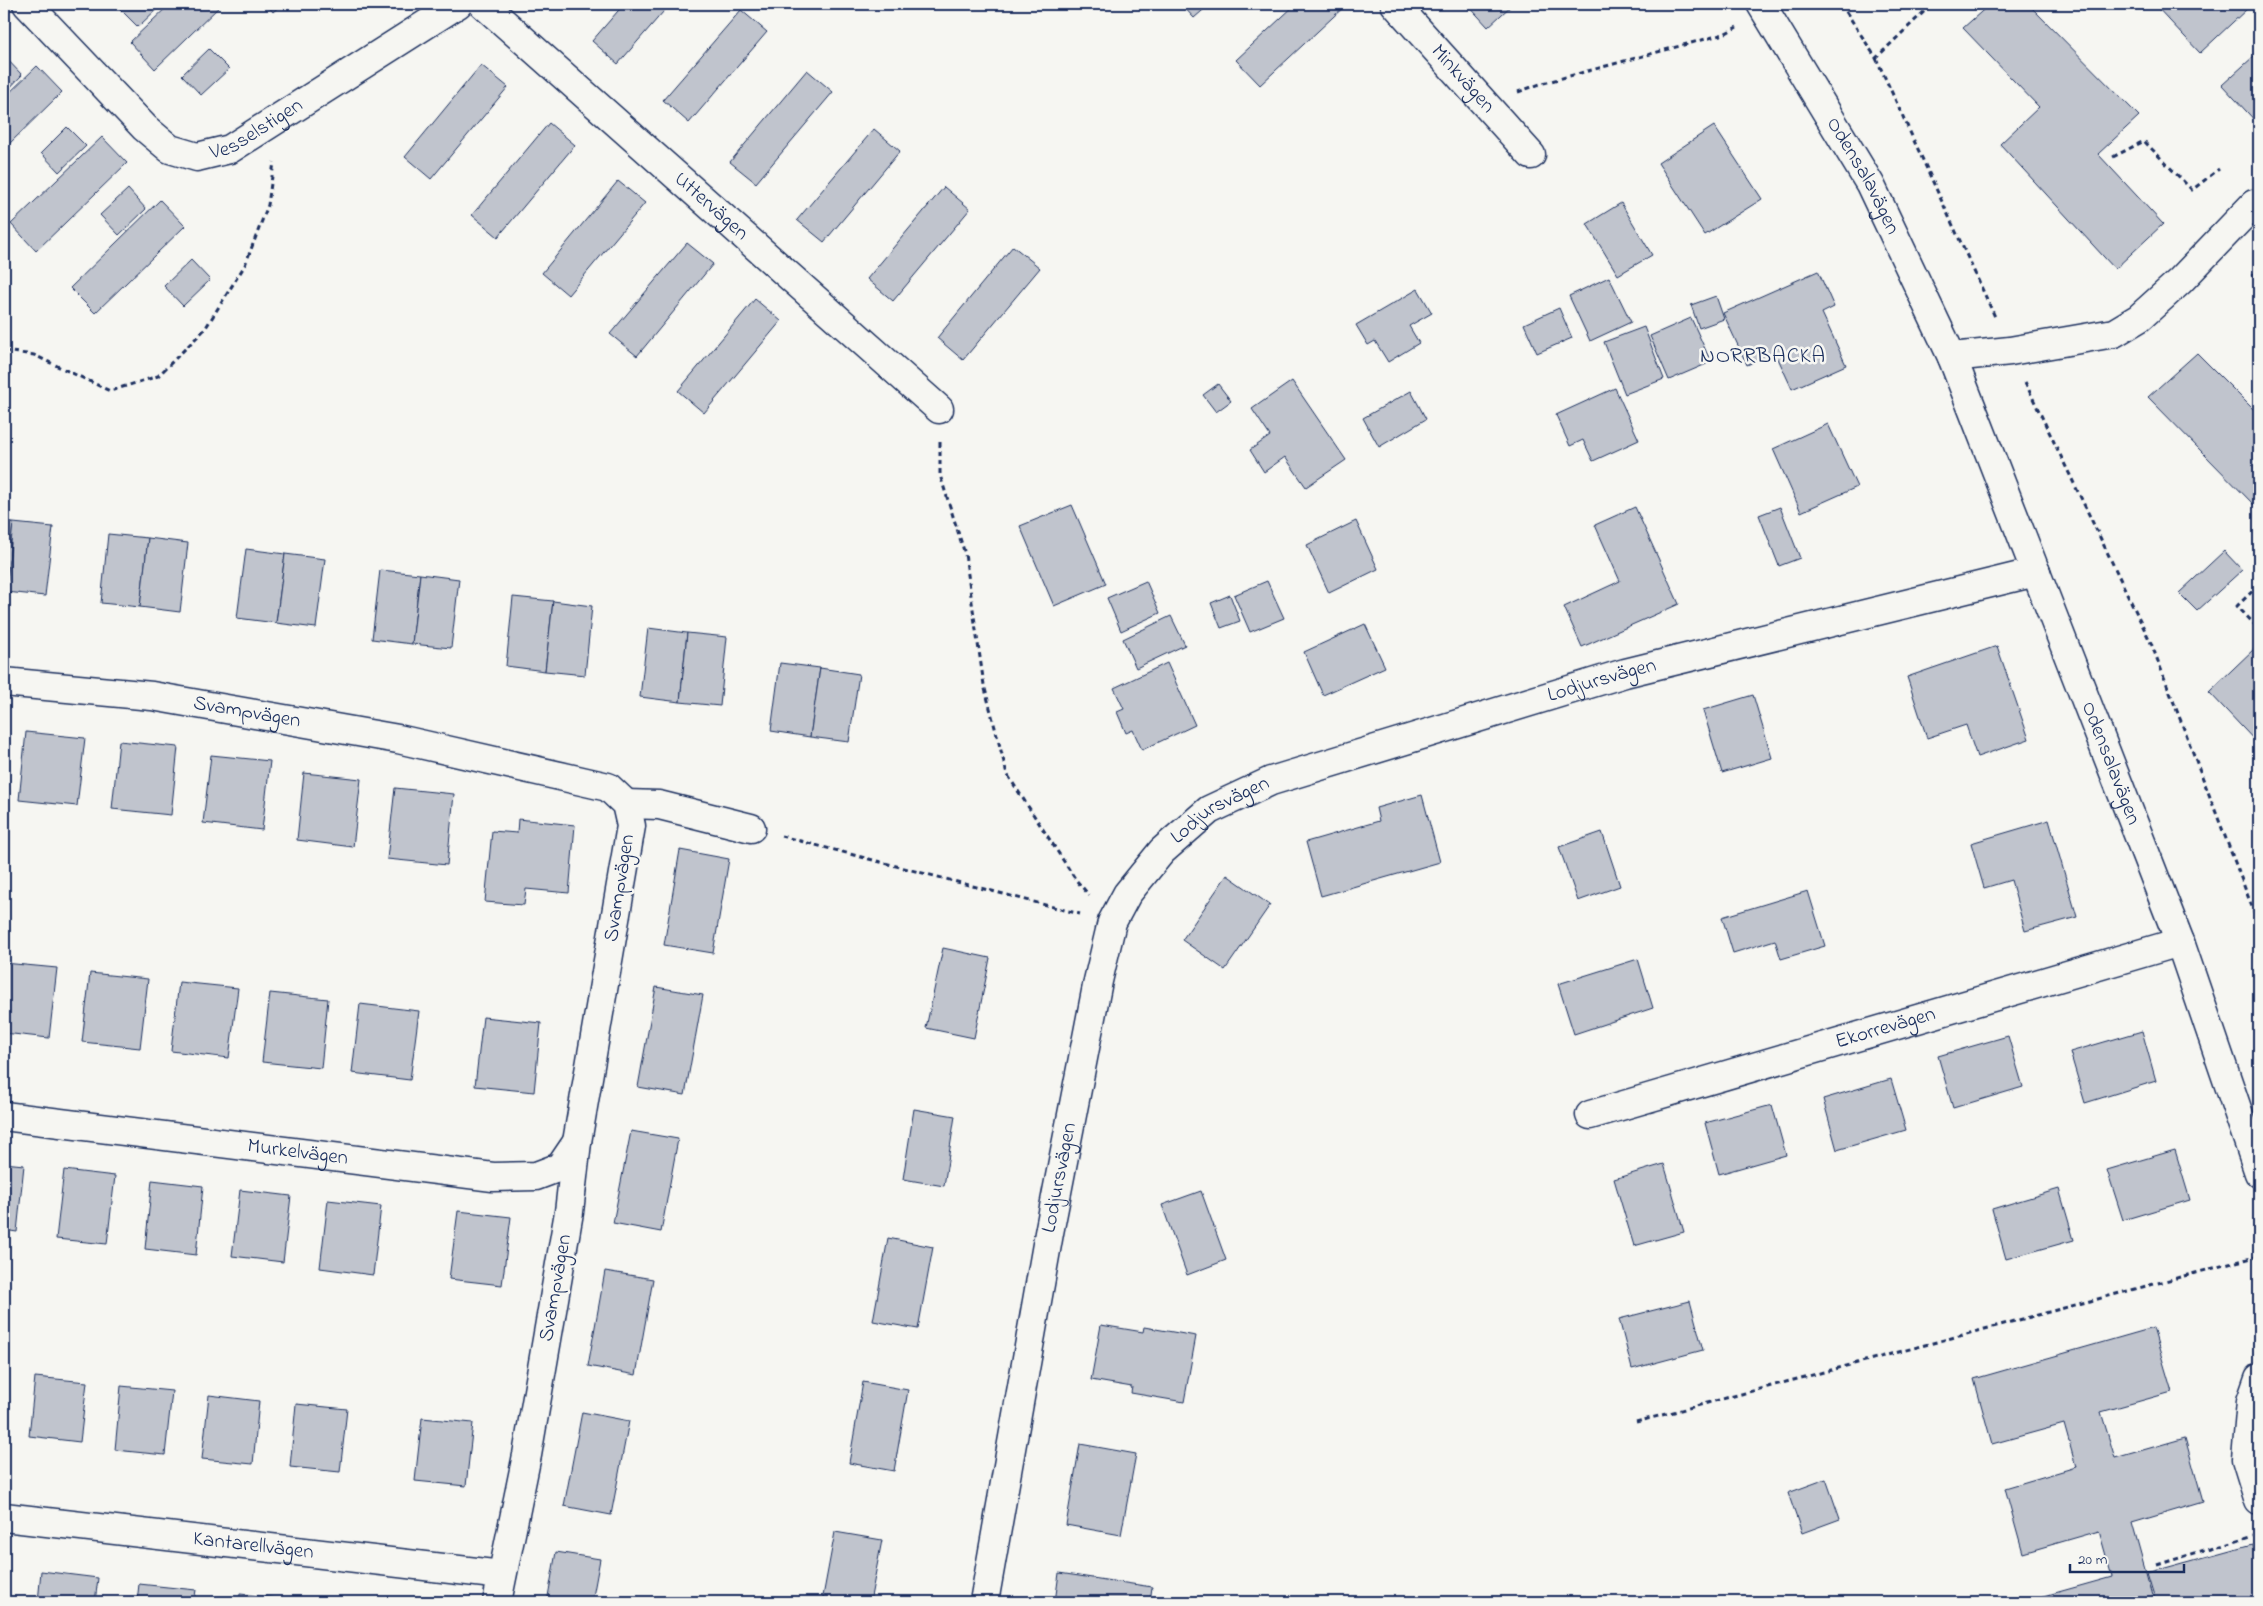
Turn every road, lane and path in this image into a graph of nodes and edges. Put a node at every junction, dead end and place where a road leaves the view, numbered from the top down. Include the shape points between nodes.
1 (27, 4) edge
2 (458, 4) edge
3 (483, 4) edge
4 (1395, 4) edge
5 (1841, 4) edge
6 (1932, 4) edge
7 (1764, 8) edge
8 (1876, 58) junction
9 (1486, 105) junction
10 (279, 119) junction
11 (1531, 155) dead end
12 (2113, 157) dead end
13 (2219, 169) dead end
14 (2254, 204) dead end
15 (4, 351) edge
16 (2010, 351) junction
17 (1952, 356) junction
18 (939, 409) joint
19 (2036, 572) junction
20 (2259, 585) edge
21 (2259, 629) edge
22 (4, 682) edge
23 (626, 804) junction
24 (751, 828) joint
25 (1112, 922) junction
26 (2259, 925) edge
27 (2180, 942) junction
28 (1590, 1115) dead end
29 (4, 1116) edge
30 (577, 1142) junction
31 (2259, 1173) edge
32 (2259, 1256) edge
33 (2259, 1378) edge
34 (1636, 1422) dead end
35 (2259, 1501) edge
36 (4, 1517) edge
37 (2259, 1532) edge
38 (2157, 1565) dead end
39 (502, 1574) junction
40 (497, 1602) edge
41 (984, 1602) edge

1 - 10 street, Vesselstigen via 145,128 170,149 197,157 230,149
2 - 10 street, Vesselstigen
3 - 18 street, Uttervägen
4 - 9 street, Minkvägen
5 - 8 path
6 - 8 path
7 - 9 path via 1724,34 1540,84
7 - 17 street, Odensalavägen via 1870,184
8 - 16 path
9 - 11 street, Minkvägen
10 - 15 path via 268,205 246,265 205,329 158,376 110,391 34,355
12 - 13 path via 2144,141 2192,190
14 - 16 street via 2140,318 2114,333
16 - 17 street
16 - 26 path via 2151,643
17 - 19 street, Odensalavägen
18 - 25 path via 940,475 965,554 984,685 1007,774 1076,880
19 - 25 street, Lodjursvägen via 1625,673 1270,781 1209,810 1162,850 1127,894
19 - 27 street, Odensalavägen
20 - 21 path via 2237,606
22 - 23 street, Svampvägen via 152,696 398,739 608,787
23 - 24 street via 659,806
23 - 30 street, Svampvägen via 631,826
24 - 25 path
25 - 41 street, Lodjursvägen via 1049,1233
27 - 28 street, Ekorrevägen
27 - 31 street, Odensalavägen
29 - 30 street, Murkelvägen via 493,1177 536,1176 560,1167
30 - 39 street, Svampvägen via 530,1436
32 - 34 path
33 - 35 street via 2251,1401 2246,1459
36 - 39 street, Kantarellvägen
37 - 38 path
39 - 40 street, Svampvägen

